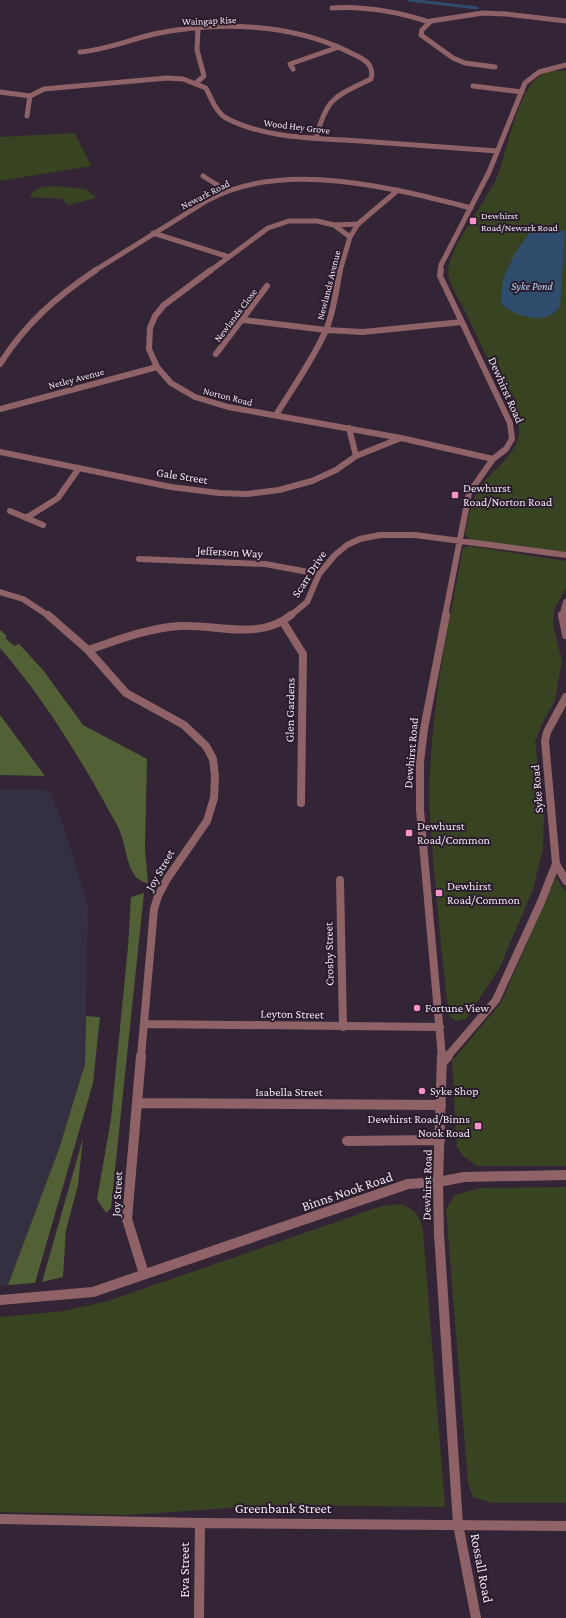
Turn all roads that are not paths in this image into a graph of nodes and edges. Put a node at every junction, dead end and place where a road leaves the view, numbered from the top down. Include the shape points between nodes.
1 (332, 8) dead end
2 (566, 21) edge
3 (429, 22) junction
4 (198, 28) junction
5 (339, 47) junction
6 (80, 52) dead end
7 (495, 67) dead end
8 (564, 67) edge
9 (293, 68) dead end
10 (196, 83) junction
11 (473, 86) dead end
12 (0, 92) edge
13 (522, 92) junction
14 (30, 96) junction
15 (27, 116) dead end
16 (316, 138) junction
17 (497, 151) junction
18 (203, 176) dead end
19 (398, 190) junction
20 (227, 191) junction
21 (471, 208) junction
22 (358, 224) junction
23 (334, 225) junction
24 (153, 233) junction
25 (350, 237) junction
26 (229, 257) junction
27 (267, 286) dead end
28 (243, 320) junction
29 (462, 322) junction
30 (326, 330) junction
31 (216, 354) dead end
32 (0, 364) edge
33 (157, 367) junction
34 (0, 409) edge
35 (276, 415) junction
36 (349, 428) junction
37 (401, 438) junction
38 (0, 452) edge
39 (356, 456) junction
40 (493, 459) junction
41 (79, 468) junction
42 (10, 511) dead end
43 (26, 518) junction
44 (42, 525) dead end
45 (459, 541) junction
46 (566, 555) edge
47 (139, 559) dead end
48 (319, 574) junction
49 (0, 592) edge
50 (566, 602) edge
51 (283, 622) junction
52 (564, 623) edge
53 (566, 635) edge
54 (88, 650) junction
55 (566, 697) edge
56 (301, 803) dead end
57 (556, 864) junction
58 (340, 880) dead end
59 (566, 881) edge
60 (144, 1024) junction
61 (343, 1027) junction
62 (440, 1027) junction
63 (442, 1063) junction
64 (136, 1104) junction
65 (442, 1104) junction
66 (440, 1140) junction
67 (347, 1141) dead end
68 (566, 1175) edge
69 (438, 1182) junction
70 (144, 1274) junction
71 (0, 1300) edge
72 (0, 1519) edge
73 (200, 1523) junction
74 (458, 1524) junction
75 (566, 1526) edge
76 (199, 1618) edge
77 (476, 1618) edge

1 - 3 street via 348,7 402,13
2 - 3 street via 483,13
3 - 7 street via 421,35 453,58 465,63
4 - 5 street, Waingap Rise via 250,28 288,32 323,40
4 - 6 street, Waingap Rise
4 - 10 street via 196,50 204,76
5 - 9 street via 290,64
5 - 16 street, Waingap Rise via 367,61 374,72 371,79 344,92 328,104
8 - 13 street, Dewhirst Road via 539,72 525,83
10 - 14 street, Wood Hey Grove via 167,78 44,89
10 - 16 street, Wood Hey Grove via 206,88 216,108 225,117 254,129
11 - 13 street
12 - 14 street
13 - 17 street, Dewhirst Road
14 - 15 street
16 - 17 street, Wood Hey Grove
17 - 21 street, Dewhirst Road
18 - 20 street
19 - 20 street, Newark Road via 321,180 283,180 262,182
19 - 21 street, Newark Road
19 - 22 street, Newlands Avenue
20 - 24 street, Newark Road
21 - 29 street, Dewhirst Road via 441,266 440,276
22 - 23 street
22 - 25 street, Newlands Avenue
23 - 25 street
23 - 26 street, Norton Road via 316,220 289,221 268,228
24 - 26 street
24 - 32 street, Newark Road via 65,290 36,316 13,342
25 - 30 street, Newlands Avenue
26 - 33 street, Norton Road via 164,305 155,316 150,328 149,348
27 - 28 street, Newlands Close
28 - 30 street
28 - 31 street, Newlands Close
29 - 30 street via 363,332
29 - 40 street, Dewhirst Road via 510,423 512,439 506,449
30 - 35 street, Newlands Avenue
33 - 34 street, Netley Avenue
33 - 35 street, Norton Road via 171,383 195,397 228,407
35 - 36 street, Norton Road
36 - 37 street, Norton Road
36 - 39 street
37 - 39 street, Gale Street
37 - 40 street, Norton Road
38 - 41 street, Gale Street
39 - 41 street, Gale Street via 336,470 306,483 247,494 171,487
40 - 45 street, Dewhirst Road via 469,493
41 - 43 street via 58,498
42 - 43 street
43 - 44 street
45 - 46 street, Scarr Drive
45 - 48 street, Scarr Drive via 395,534 360,539 340,549
45 - 62 street, Dewhirst Road via 420,762 420,810
47 - 48 street, Jefferson Way via 265,564
48 - 51 street, Scarr Drive via 307,602
49 - 54 street, Joy Street via 23,599 45,613
50 - 52 street via 561,614
51 - 54 street, Scarr Drive via 253,630 181,626 150,630
51 - 56 street, Glen Gardens via 303,654
52 - 53 street
54 - 60 street, Joy Street via 126,693 184,725 206,746 213,759 214,798 207,821 167,879 154,909
55 - 57 street, Syke Road via 547,732 545,741
57 - 59 street, Syke Road
57 - 63 street via 496,1000
58 - 61 street, Crosby Street
60 - 61 street, Leyton Street
60 - 64 street, Joy Street
61 - 62 street, Leyton Street
62 - 63 street, Dewhirst Road
63 - 65 street, Dewhirst Road
64 - 65 street, Isabella Street
64 - 70 street, Joy Street via 127,1219
65 - 66 street, Dewhirst Road
66 - 67 street
66 - 69 street, Dewhirst Road
68 - 69 street, Binns Nook Road via 464,1177
69 - 70 street, Binns Nook Road via 408,1184
69 - 74 street, Dewhirst Road via 439,1234
70 - 71 street, Binns Nook Road via 93,1292
72 - 73 street, Greenbank Street
73 - 74 street, Greenbank Street
73 - 76 street, Eva Street
74 - 75 street, Greenbank Street
74 - 77 street, Rossall Road

